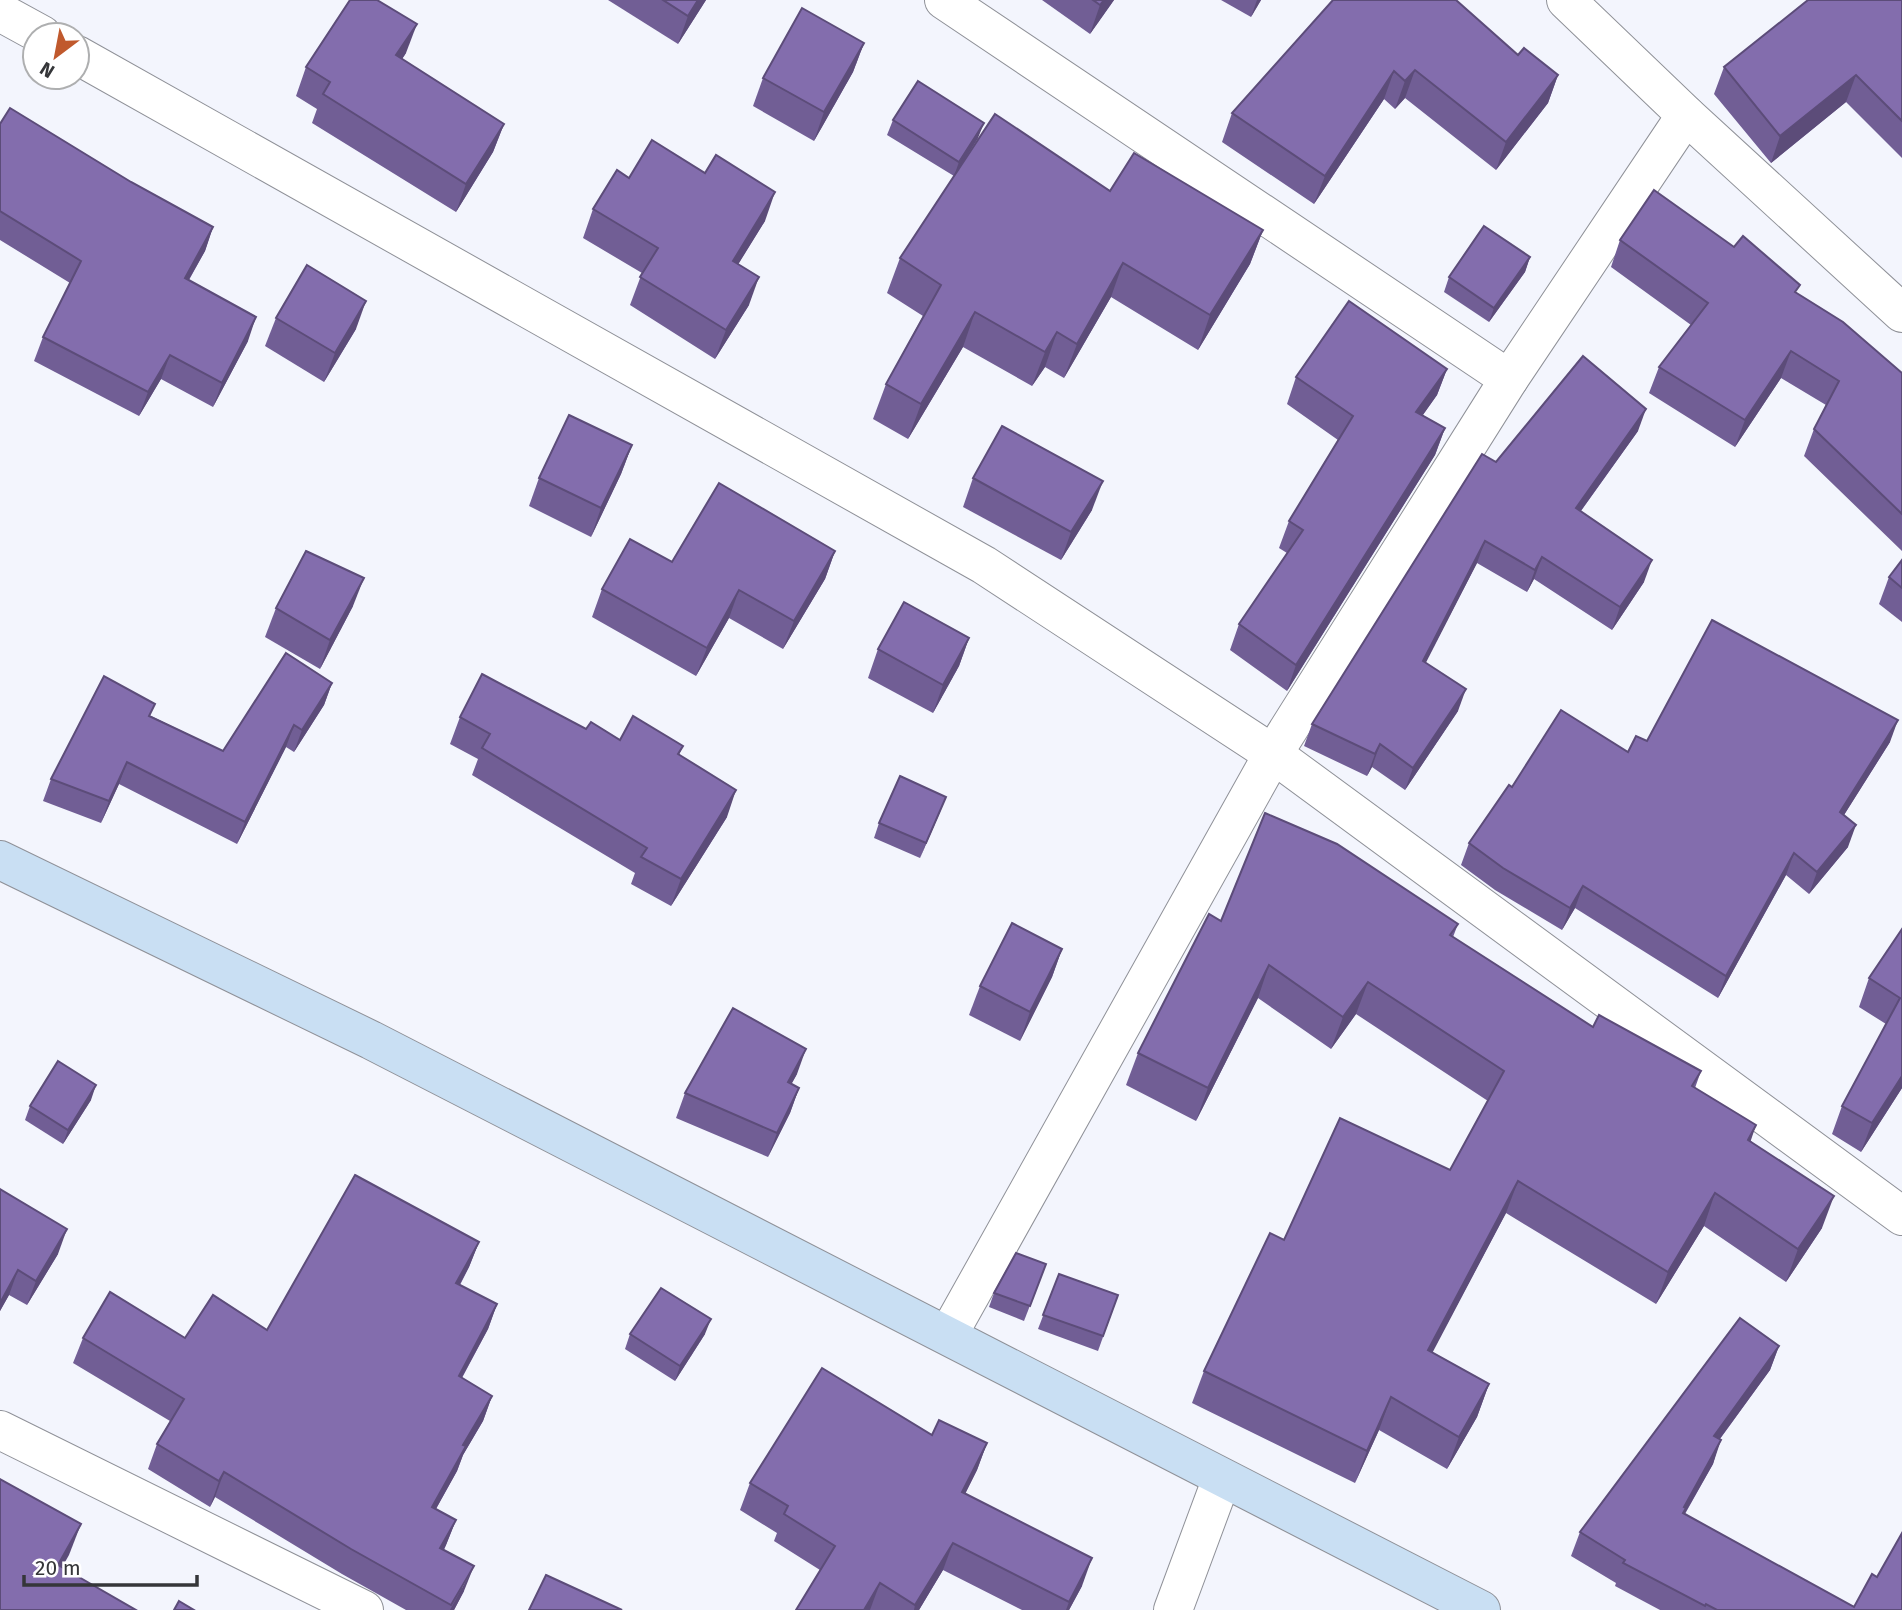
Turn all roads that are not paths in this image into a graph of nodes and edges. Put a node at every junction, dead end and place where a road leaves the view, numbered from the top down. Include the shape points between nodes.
1 (944, 0) edge
2 (1566, 0) edge
3 (0, 12) edge
4 (21, 24) edge
5 (91, 63) edge
6 (1686, 115) junction
7 (1902, 313) edge
8 (1509, 379) junction
9 (1273, 754) junction
10 (0, 860) edge
11 (1902, 1216) edge
12 (948, 1335) junction
13 (0, 1430) edge
14 (1222, 1478) junction
15 (365, 1610) edge
16 (1173, 1610) edge
17 (1481, 1610) edge

1 - 8 street
2 - 6 street
3 - 4 street
5 - 9 street via 984,565
6 - 7 street
6 - 8 street
8 - 9 street
9 - 11 street
9 - 12 street
10 - 12 street via 371,1040
12 - 14 street
13 - 15 street
14 - 16 street
14 - 17 street

